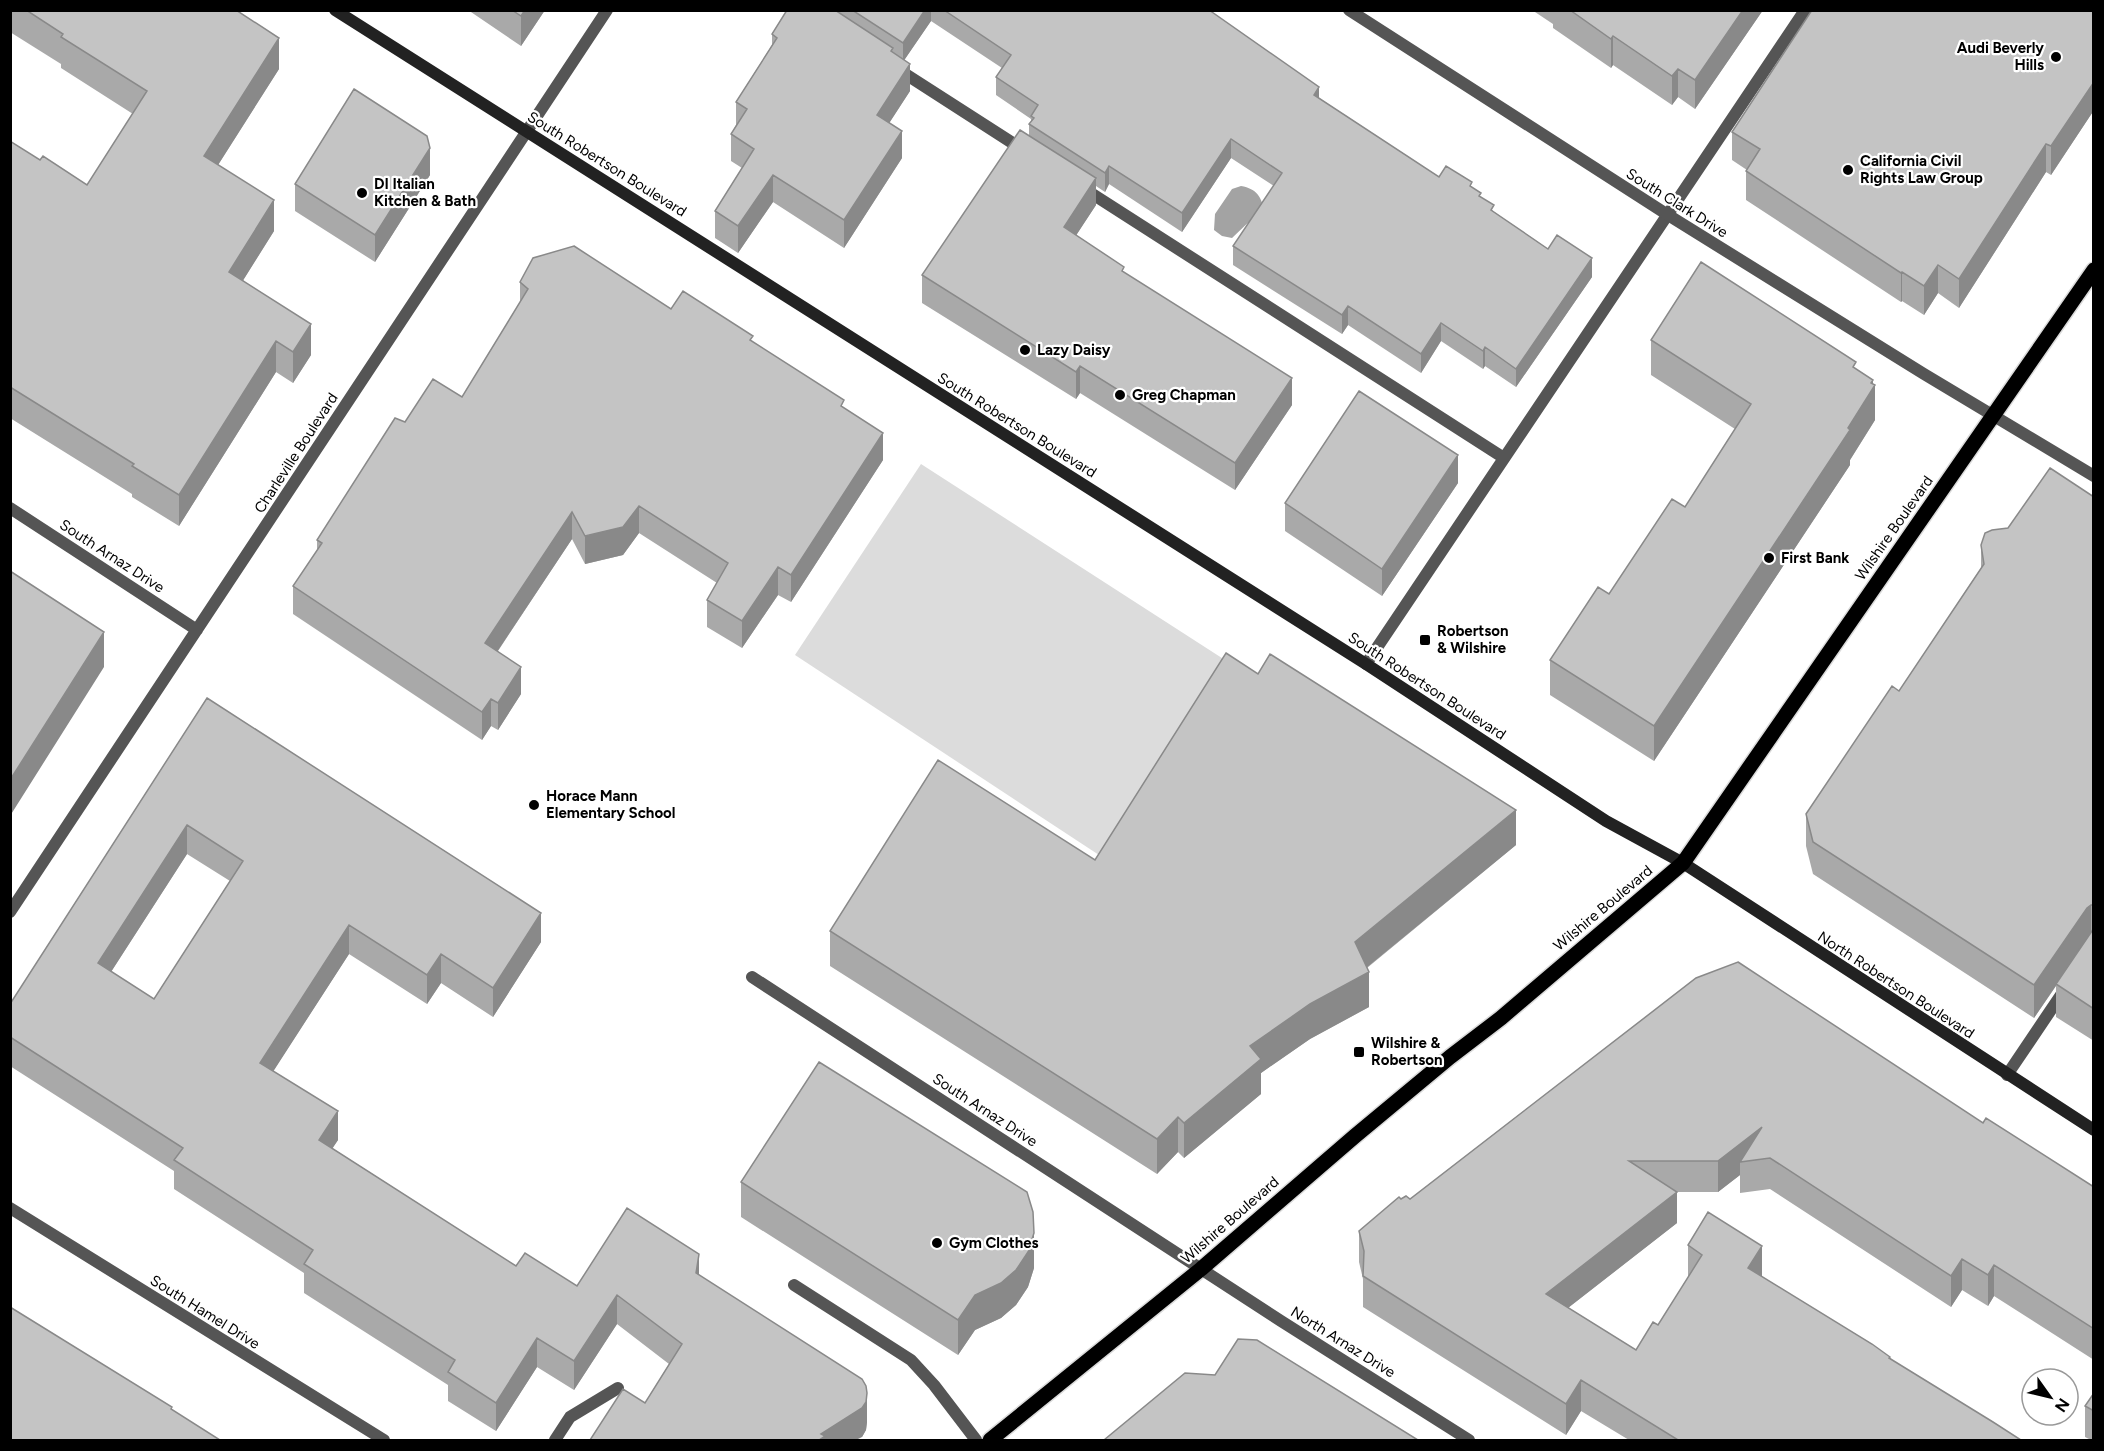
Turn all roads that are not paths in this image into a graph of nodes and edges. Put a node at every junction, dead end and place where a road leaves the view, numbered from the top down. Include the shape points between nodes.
1 (334, 10) edge
2 (607, 10) edge
3 (1349, 10) edge
4 (1804, 10) edge
5 (886, 62) edge
6 (526, 131) junction
7 (1036, 158) edge
8 (1076, 183) edge
9 (1668, 215) junction
10 (2094, 270) edge
11 (1993, 415) junction
12 (1504, 458) junction
13 (2094, 476) edge
14 (10, 508) edge
15 (197, 630) junction
16 (1366, 664) junction
17 (1683, 863) junction
18 (10, 912) edge
19 (752, 977) dead end
20 (2069, 981) edge
21 (2007, 1075) junction
22 (2094, 1130) edge
23 (10, 1208) edge
24 (1202, 1269) junction
25 (794, 1285) dead end
26 (618, 1388) dead end
27 (384, 1440) edge
28 (555, 1440) edge
29 (976, 1440) edge
30 (990, 1440) edge
31 (1469, 1440) edge

1 - 6 main road, South Robertson Boulevard
2 - 6 street, Charleville Boulevard
3 - 9 street, South Clark Drive
4 - 9 street
5 - 7 street
6 - 15 street, Charleville Boulevard
6 - 16 main road, South Robertson Boulevard
8 - 12 street
9 - 11 street, South Clark Drive
9 - 12 street
10 - 11 main road, Wilshire Boulevard
11 - 13 street, South Clark Drive
11 - 17 main road, Wilshire Boulevard
12 - 16 street
14 - 15 street, South Arnaz Drive
15 - 18 street, Charleville Boulevard
16 - 17 main road, South Robertson Boulevard via 1606,821
17 - 21 main road, North Robertson Boulevard
17 - 24 main road, Wilshire Boulevard
19 - 24 street, South Arnaz Drive
20 - 21 street
21 - 22 main road, North Robertson Boulevard
23 - 27 street, South Hamel Drive
24 - 30 main road, Wilshire Boulevard
24 - 31 street, North Arnaz Drive
25 - 29 street via 911,1360
26 - 28 street via 570,1417

